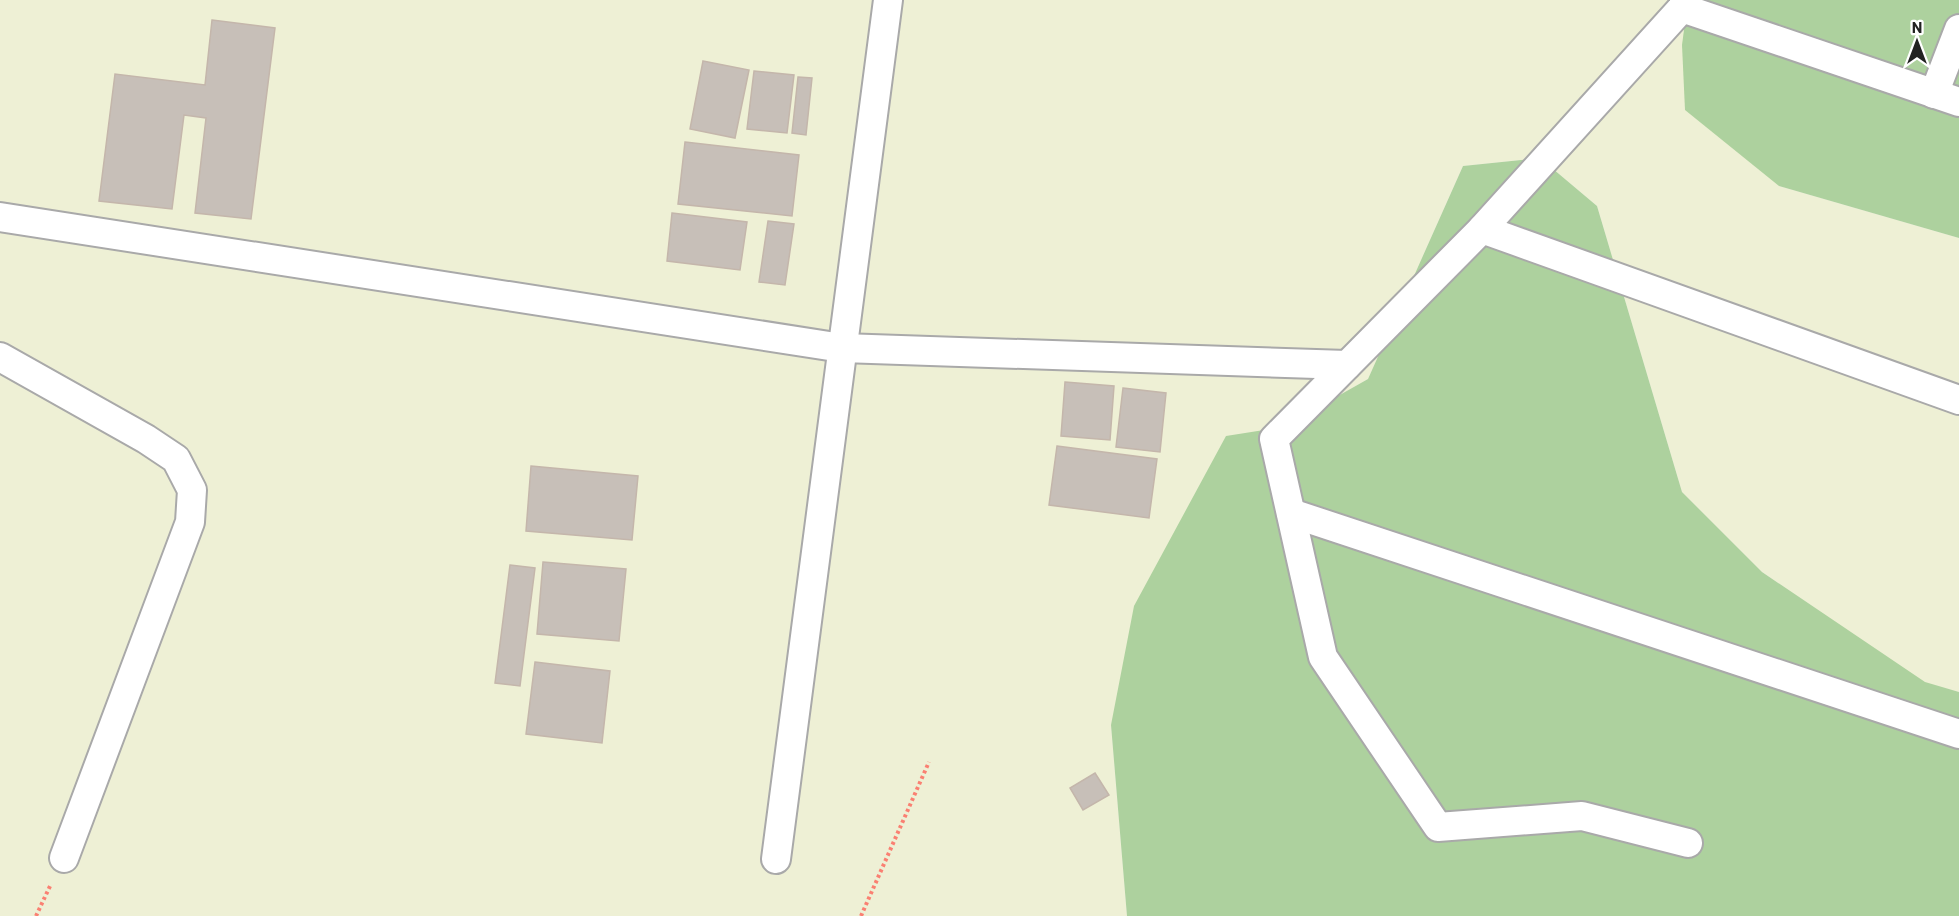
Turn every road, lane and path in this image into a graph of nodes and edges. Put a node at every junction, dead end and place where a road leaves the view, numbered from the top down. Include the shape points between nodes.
1 (888, 0) edge
2 (1684, 4) edge
3 (1959, 29) edge
4 (1947, 98) edge
5 (0, 218) edge
6 (1482, 229) junction
7 (842, 348) junction
8 (0, 357) edge
9 (1347, 366) junction
10 (1959, 400) edge
11 (1291, 513) junction
12 (1959, 734) edge
13 (929, 762) dead end
14 (1688, 843) dead end
15 (64, 858) dead end
16 (776, 859) dead end
17 (861, 916) edge

1 - 7 street
2 - 4 street
2 - 6 street
3 - 4 street
5 - 7 street
6 - 9 street
6 - 10 street
7 - 9 street
7 - 16 street
8 - 15 street via 176,459 192,490 190,522
9 - 11 street via 1274,439
11 - 12 street
11 - 14 street via 1323,657 1438,827 1582,816
13 - 17 path

